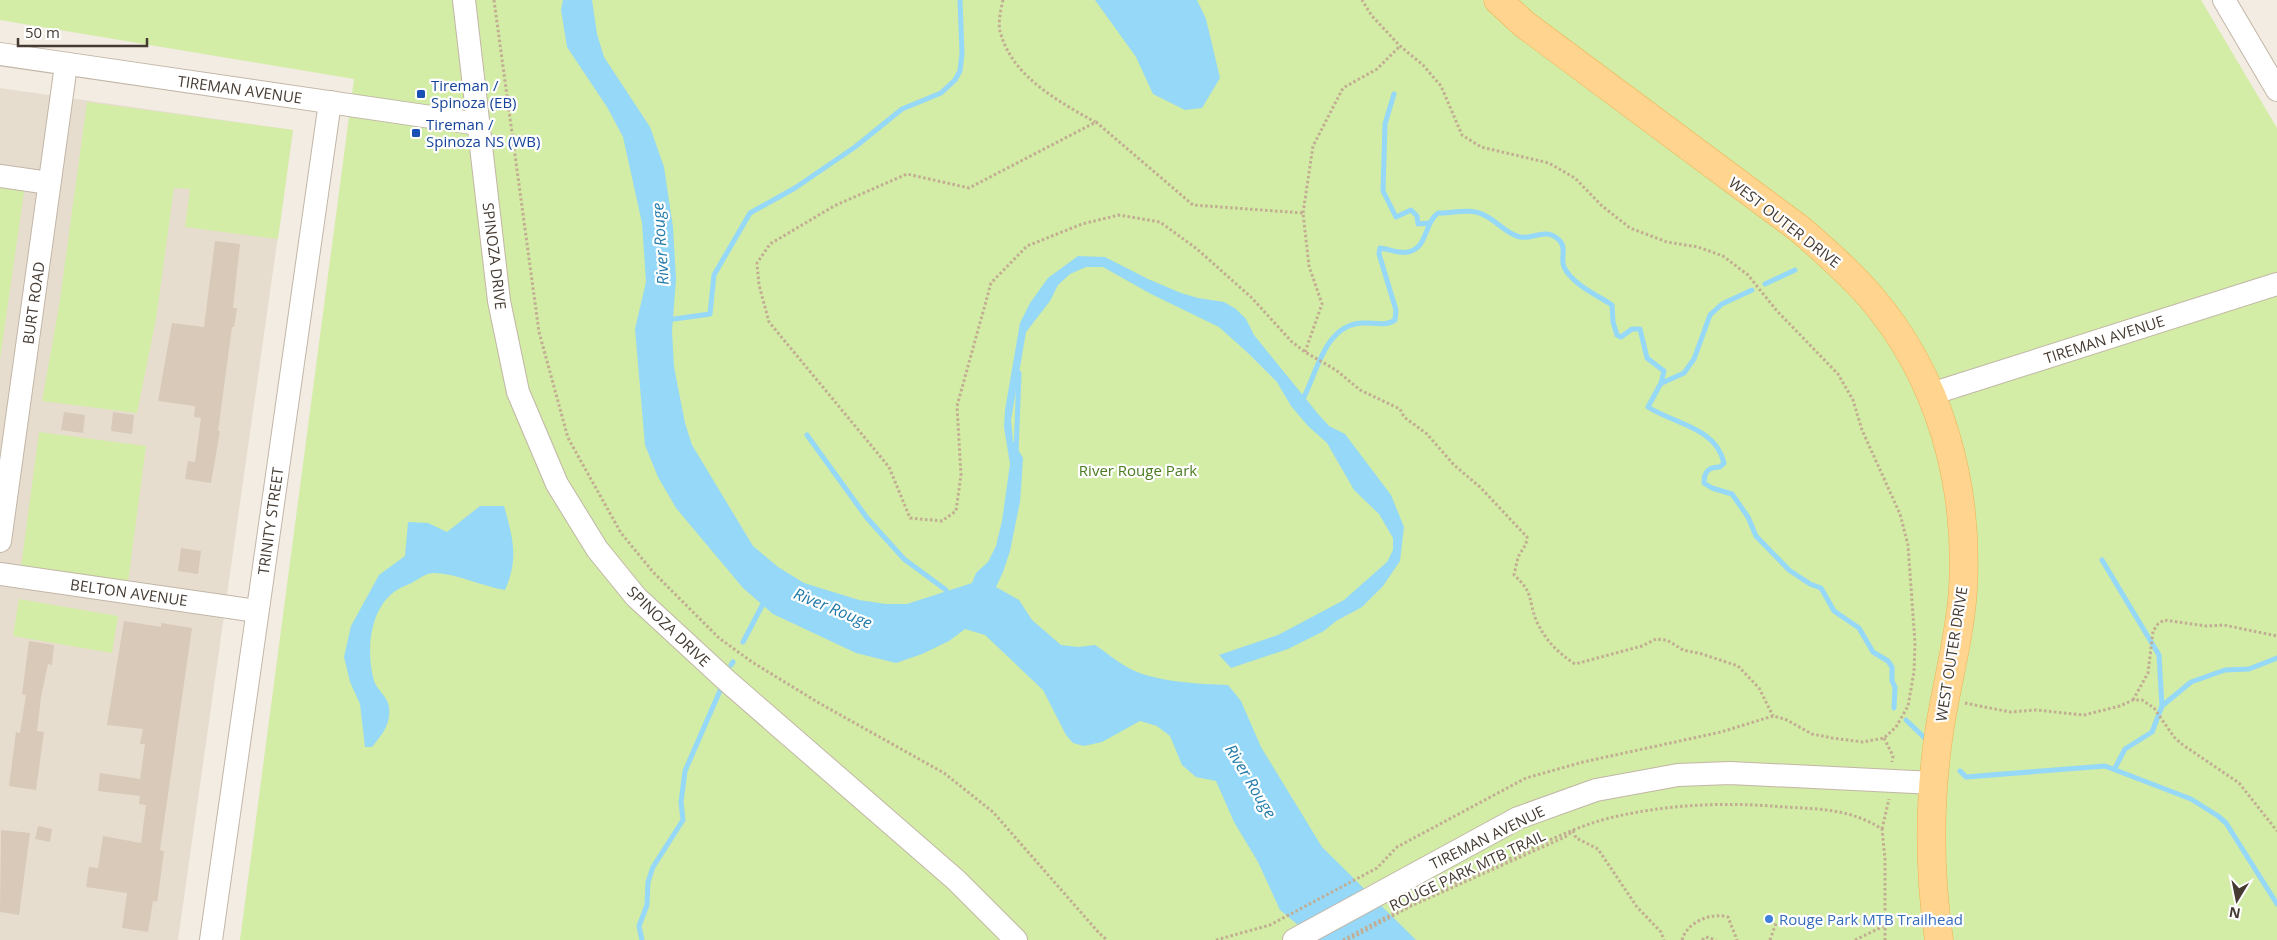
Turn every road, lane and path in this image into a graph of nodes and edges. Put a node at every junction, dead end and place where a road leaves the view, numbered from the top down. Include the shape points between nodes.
1 (494, 0) edge
2 (1003, 0) edge
3 (1362, 0) edge
4 (1498, 0) edge
5 (2224, 0) edge
6 (466, 1) edge
7 (1400, 46) junction
8 (0, 54) edge
9 (66, 65) junction
10 (2277, 90) edge
11 (330, 102) junction
12 (1096, 122) junction
13 (479, 124) junction
14 (0, 176) edge
15 (49, 183) junction
16 (1303, 213) junction
17 (2277, 284) edge
18 (1305, 352) junction
19 (1931, 394) junction
20 (0, 541) edge
21 (0, 574) edge
22 (257, 611) junction
23 (2277, 636) edge
24 (1946, 696) junction
25 (2133, 700) junction
26 (1773, 716) junction
27 (1884, 738) junction
28 (1893, 756) dead end
29 (1934, 783) junction
30 (1888, 809) dead end
31 (1882, 829) junction
32 (1573, 831) junction
33 (2277, 832) edge
34 (1410, 905) junction
35 (1776, 923) dead end
36 (1884, 926) junction
37 (211, 940) edge
38 (1016, 940) edge
39 (1107, 940) edge
40 (1216, 940) edge
41 (1294, 940) edge
42 (1343, 940) edge
43 (1348, 940) edge
44 (1664, 940) edge
45 (1682, 940) edge
46 (1702, 940) edge
47 (1716, 940) edge
48 (1736, 940) edge
49 (1770, 940) edge
50 (1856, 940) edge
51 (1885, 940) edge
52 (1939, 940) edge

1 - 39 path via 539,332 568,438 621,533 653,572 719,638 818,703 944,773 993,812
2 - 12 path via 1000,30 1012,58 1045,93
3 - 7 path
4 - 19 main road, WEST OUTER DRIVE via 1524,24 1801,230 1836,260 1893,326
5 - 10 street
6 - 13 street, SPINOZA DRIVE
7 - 16 path via 1378,69 1343,88 1313,146
7 - 27 path via 1441,86 1462,135 1481,147 1550,163 1575,178 1630,228 1667,242 1698,247 1723,256 1748,275 1777,311 1838,374 1853,400 1862,430 1900,514 1908,545 1914,672 1908,706
8 - 9 street, TIREMAN AVENUE
9 - 11 street, TIREMAN AVENUE
9 - 15 street, BURT ROAD
11 - 13 street, TIREMAN AVENUE
11 - 22 street, TRINITY STREET
12 - 16 path via 1193,205
12 - 18 path via 969,188 907,174 826,211 770,244 757,263 769,322 889,467 910,518 942,521 956,511 961,475 957,406 991,283 1027,246 1082,224 1119,215 1160,222 1197,249 1252,298
13 - 38 street, SPINOZA DRIVE via 499,301 518,392 557,484 597,549 636,597 726,680 956,880
14 - 15 street
15 - 20 street, BURT ROAD
16 - 18 path via 1309,266 1322,304
17 - 19 street, TIREMAN AVENUE
18 - 26 path via 1336,370 1360,390 1400,409 1404,417 1427,434 1454,465 1480,486 1526,538 1514,575 1529,590 1536,620 1549,643 1564,656 1575,664 1642,646 1656,639 1667,640 1683,650 1738,666 1759,688
19 - 24 main road, WEST OUTER DRIVE via 1955,469 1964,551 1960,619
21 - 22 street, BELTON AVENUE
22 - 37 street, TRINITY STREET
23 - 25 path via 2224,625 2164,620 2154,631 2148,673
24 - 25 path via 2010,712 2036,710 2084,715
24 - 29 main road, WEST OUTER DRIVE
25 - 33 path via 2142,700 2154,708 2174,737 2239,783
26 - 27 path via 1786,719 1812,734 1832,738 1864,742
26 - 40 path via 1721,732 1526,778 1397,847 1377,868 1270,925
27 - 28 path
29 - 41 street, TIREMAN AVENUE via 1730,773 1627,783 1566,799 1518,818
29 - 52 main road, WEST OUTER DRIVE via 1932,856
30 - 31 path
31 - 32 path via 1864,818 1835,811 1762,805 1683,806 1617,816
31 - 36 path
32 - 34 path
32 - 44 path via 1576,838 1598,849 1637,907 1662,932
34 - 42 path
34 - 43 path, ROUGE PARK MTB TRAIL
35 - 49 path
36 - 50 path
36 - 51 path
45 - 48 path via 1684,932 1695,922 1722,915 1728,917
46 - 47 path via 1706,937

